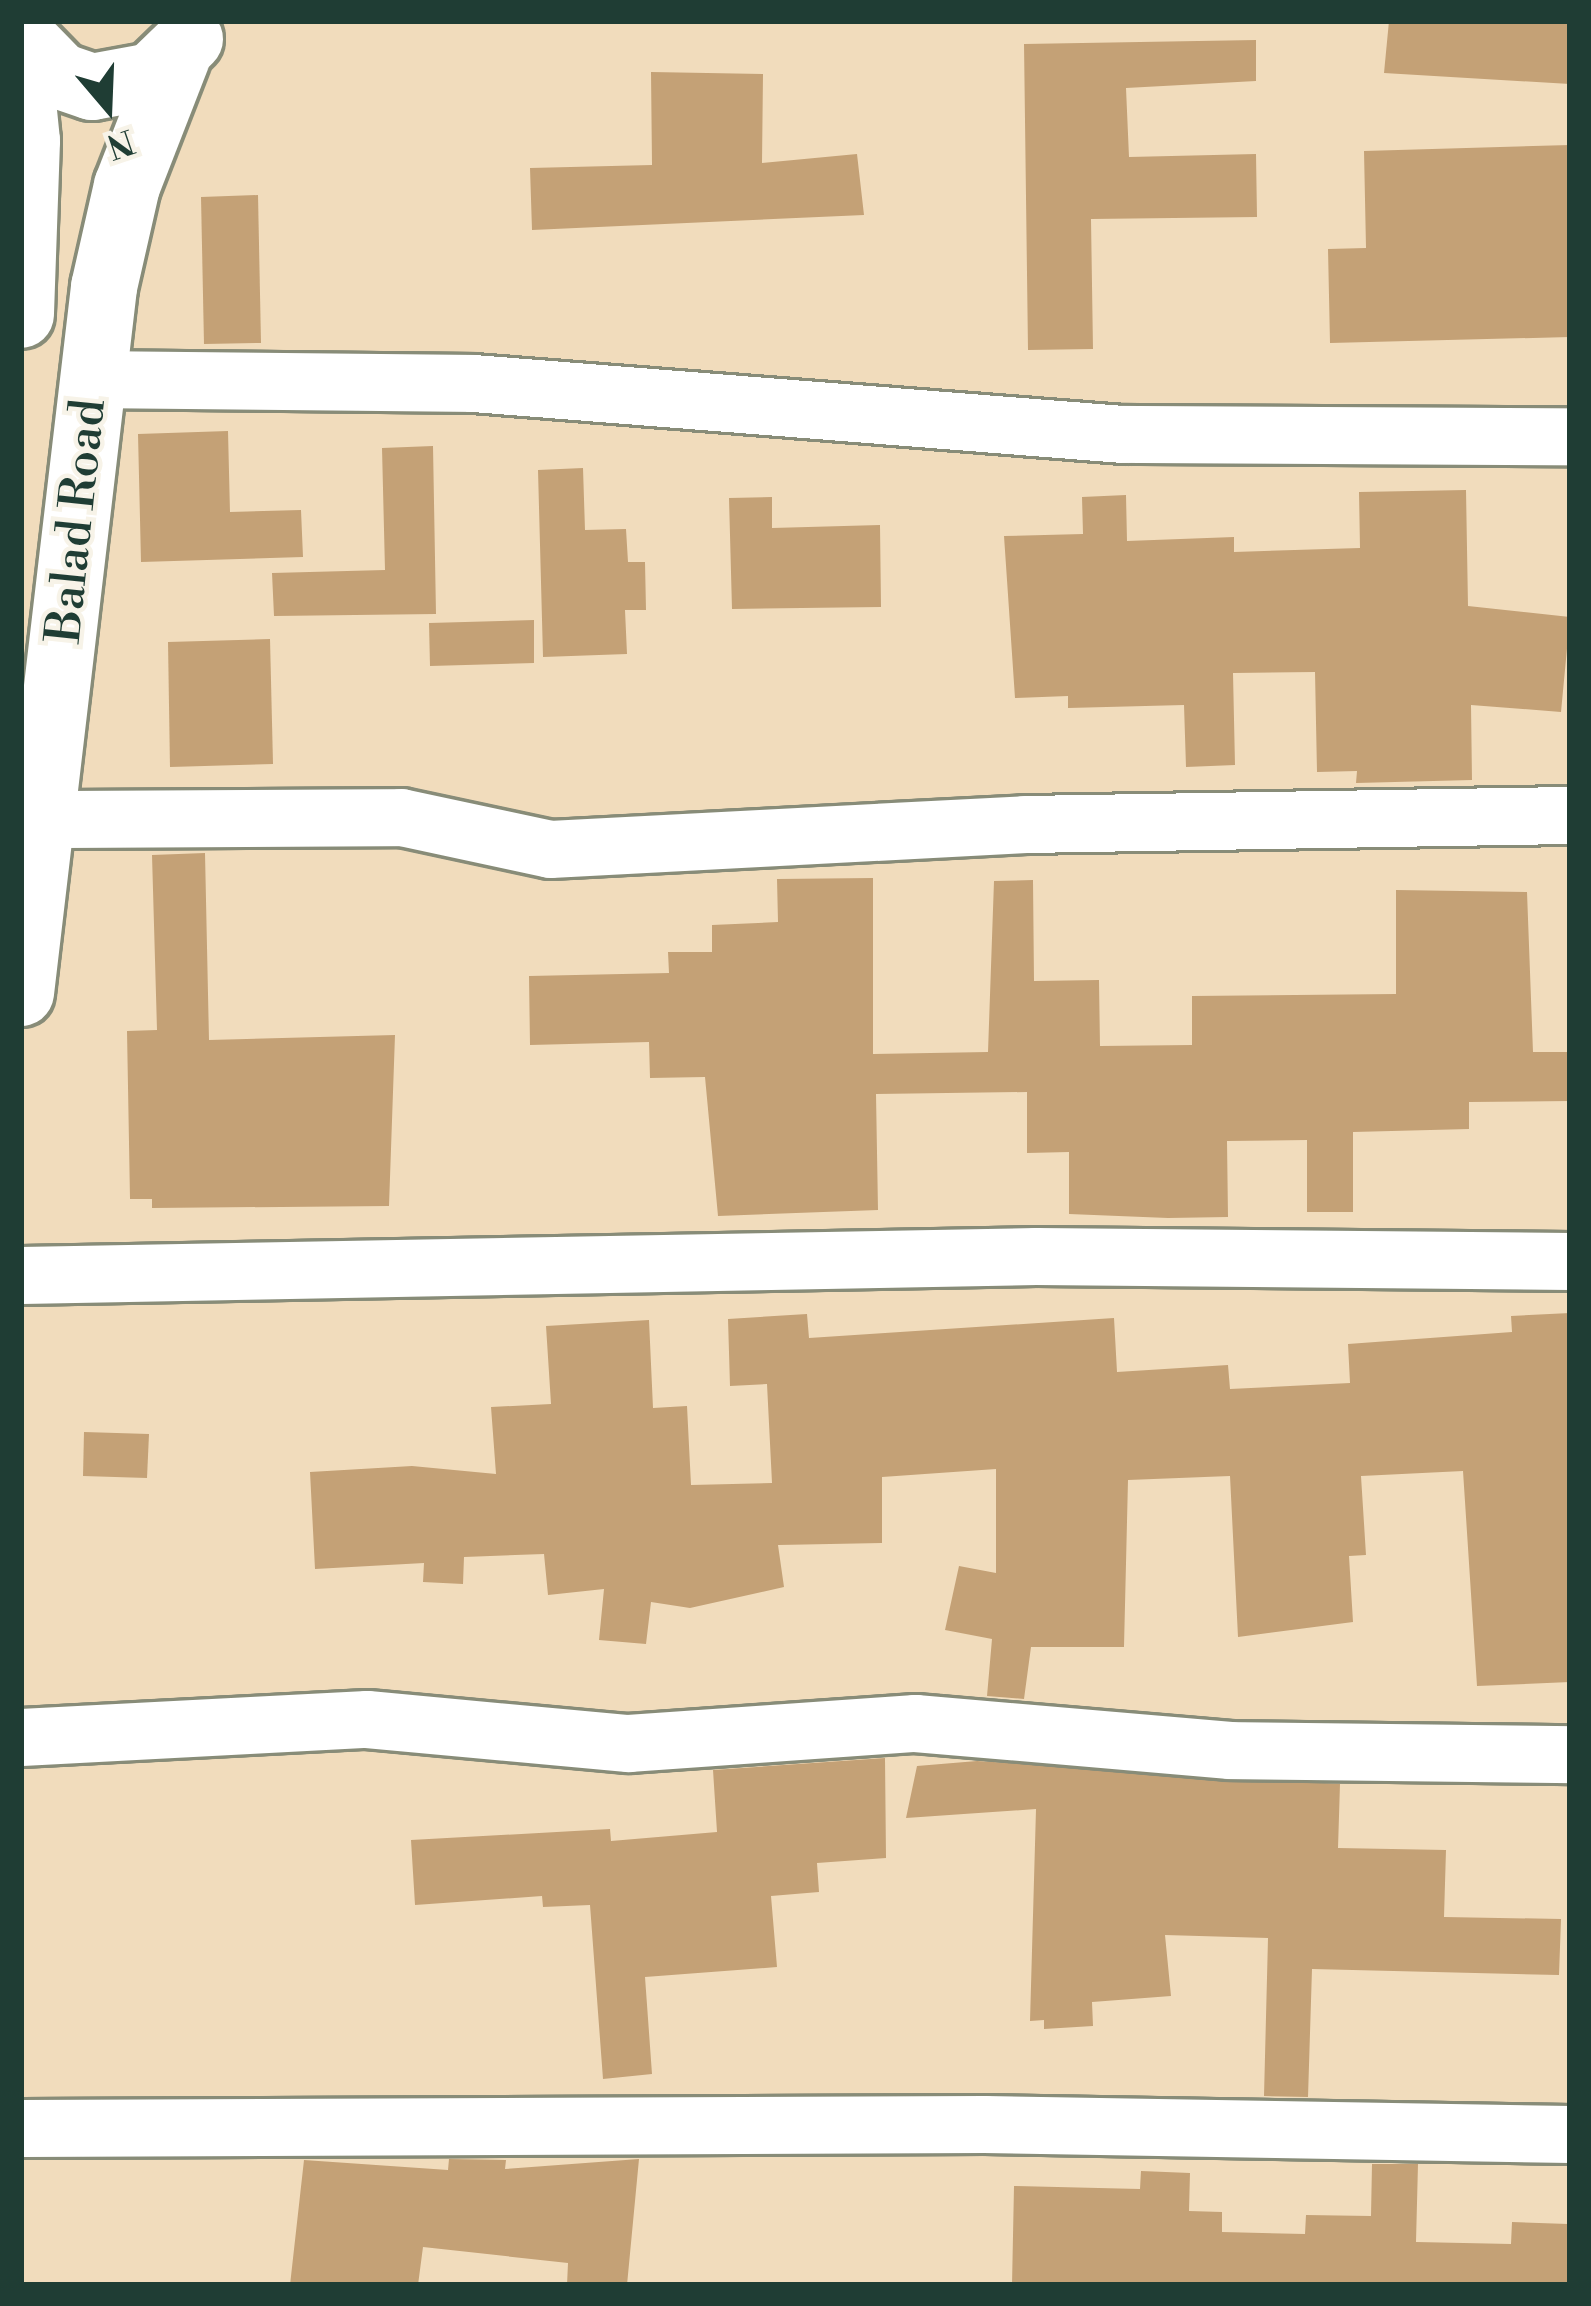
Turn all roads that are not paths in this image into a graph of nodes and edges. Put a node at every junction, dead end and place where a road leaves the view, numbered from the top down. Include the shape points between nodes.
1 (21, 36) edge
2 (187, 39) edge
3 (21, 82) edge
4 (21, 316) edge
5 (93, 379) junction
6 (1570, 436) edge
7 (1570, 815) edge
8 (46, 819) junction
9 (21, 993) edge
10 (1570, 1261) edge
11 (21, 1276) edge
12 (21, 1737) edge
13 (1570, 1754) edge
14 (21, 2128) edge
15 (1570, 2134) edge

1 - 2 highway via 60,76 92,87 122,86
2 - 5 highway, Balad Road via 127,185
3 - 4 highway
5 - 6 street via 473,383 1123,434
5 - 8 highway, Balad Road
7 - 8 street via 1025,824 550,850 401,817
8 - 9 highway, Balad Road
10 - 11 street via 1036,1256
12 - 13 street via 367,1719 628,1743 915,1723 1230,1750
14 - 15 street via 984,2123

